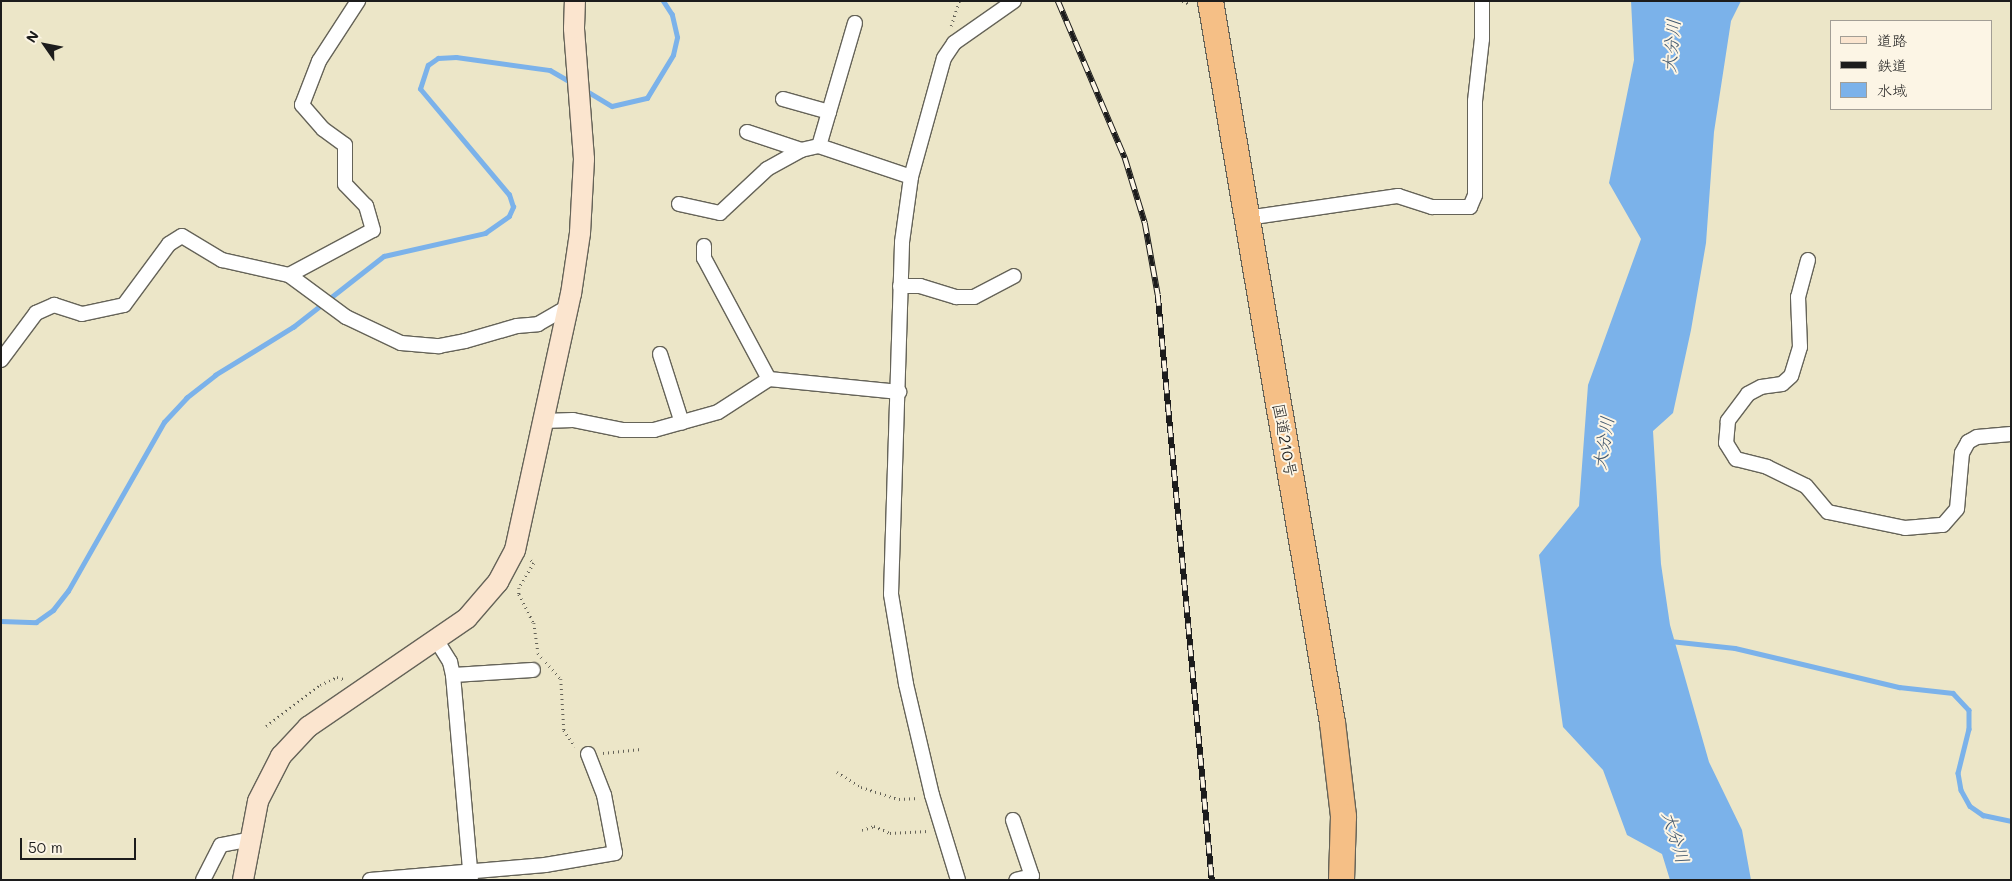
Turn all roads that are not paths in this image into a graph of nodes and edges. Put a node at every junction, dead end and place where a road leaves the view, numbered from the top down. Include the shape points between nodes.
1 (358, 1) edge
2 (575, 1) edge
3 (1014, 1) edge
4 (1210, 1) edge
5 (1482, 1) edge
6 (855, 23) dead end
7 (783, 99) dead end
8 (829, 112) junction
9 (747, 132) dead end
10 (819, 146) junction
11 (800, 150) junction
12 (911, 177) junction
13 (679, 204) dead end
14 (1247, 218) junction
15 (704, 246) dead end
16 (1808, 260) dead end
17 (289, 275) junction
18 (1014, 276) dead end
19 (900, 286) junction
20 (569, 306) junction
21 (660, 354) dead end
22 (1, 360) edge
23 (769, 379) junction
24 (899, 392) junction
25 (543, 421) junction
26 (682, 423) junction
27 (2011, 434) edge
28 (437, 641) junction
29 (533, 670) dead end
30 (453, 675) junction
31 (588, 754) road end
32 (1013, 820) dead end
33 (251, 839) junction
34 (470, 875) edge
35 (203, 880) edge
36 (244, 880) edge
37 (370, 880) edge
38 (958, 880) edge
39 (1016, 880) edge
40 (1341, 880) edge

1 - 17 street via 318,61 302,105 323,129 345,145 345,184 366,206 373,230
2 - 20 street via 574,28 584,159 580,233
3 - 12 street via 950,47 940,68
4 - 14 highway, 国道210号
5 - 14 street via 1482,39 1475,101 1475,195 1470,207 1432,207 1398,196
6 - 8 street
7 - 8 street
8 - 10 street
9 - 11 street
10 - 11 street
10 - 12 street
11 - 13 street via 767,169 720,213
12 - 19 street via 903,227
14 - 40 highway, 国道210号 via 1332,722 1343,816
15 - 23 street via 704,258
16 - 27 street via 1798,297 1800,347 1791,376 1782,384 1761,387 1748,394 1728,421 1726,444 1736,459 1766,467 1806,486 1828,512 1905,528 1934,526 1943,525 1957,509 1962,453 1968,442 1977,437
17 - 20 street via 346,317 401,343 439,346 465,341 517,326 538,324
17 - 22 street via 222,260 182,236 169,244 124,305 82,314 54,306 36,313
18 - 19 street via 974,297 956,297 920,286
19 - 24 street
20 - 25 street
21 - 26 street
23 - 24 street
23 - 26 street via 729,407
24 - 38 street via 891,594 901,658 932,795
25 - 26 street via 572,420 641,432
25 - 28 street via 521,528 508,567 477,608
28 - 30 street via 450,662
28 - 33 street via 308,727 281,756 263,786
29 - 30 street
30 - 34 street
31 - 34 street via 604,795 615,853
32 - 39 street via 1032,876
33 - 35 street via 221,845
33 - 36 street
34 - 37 street

